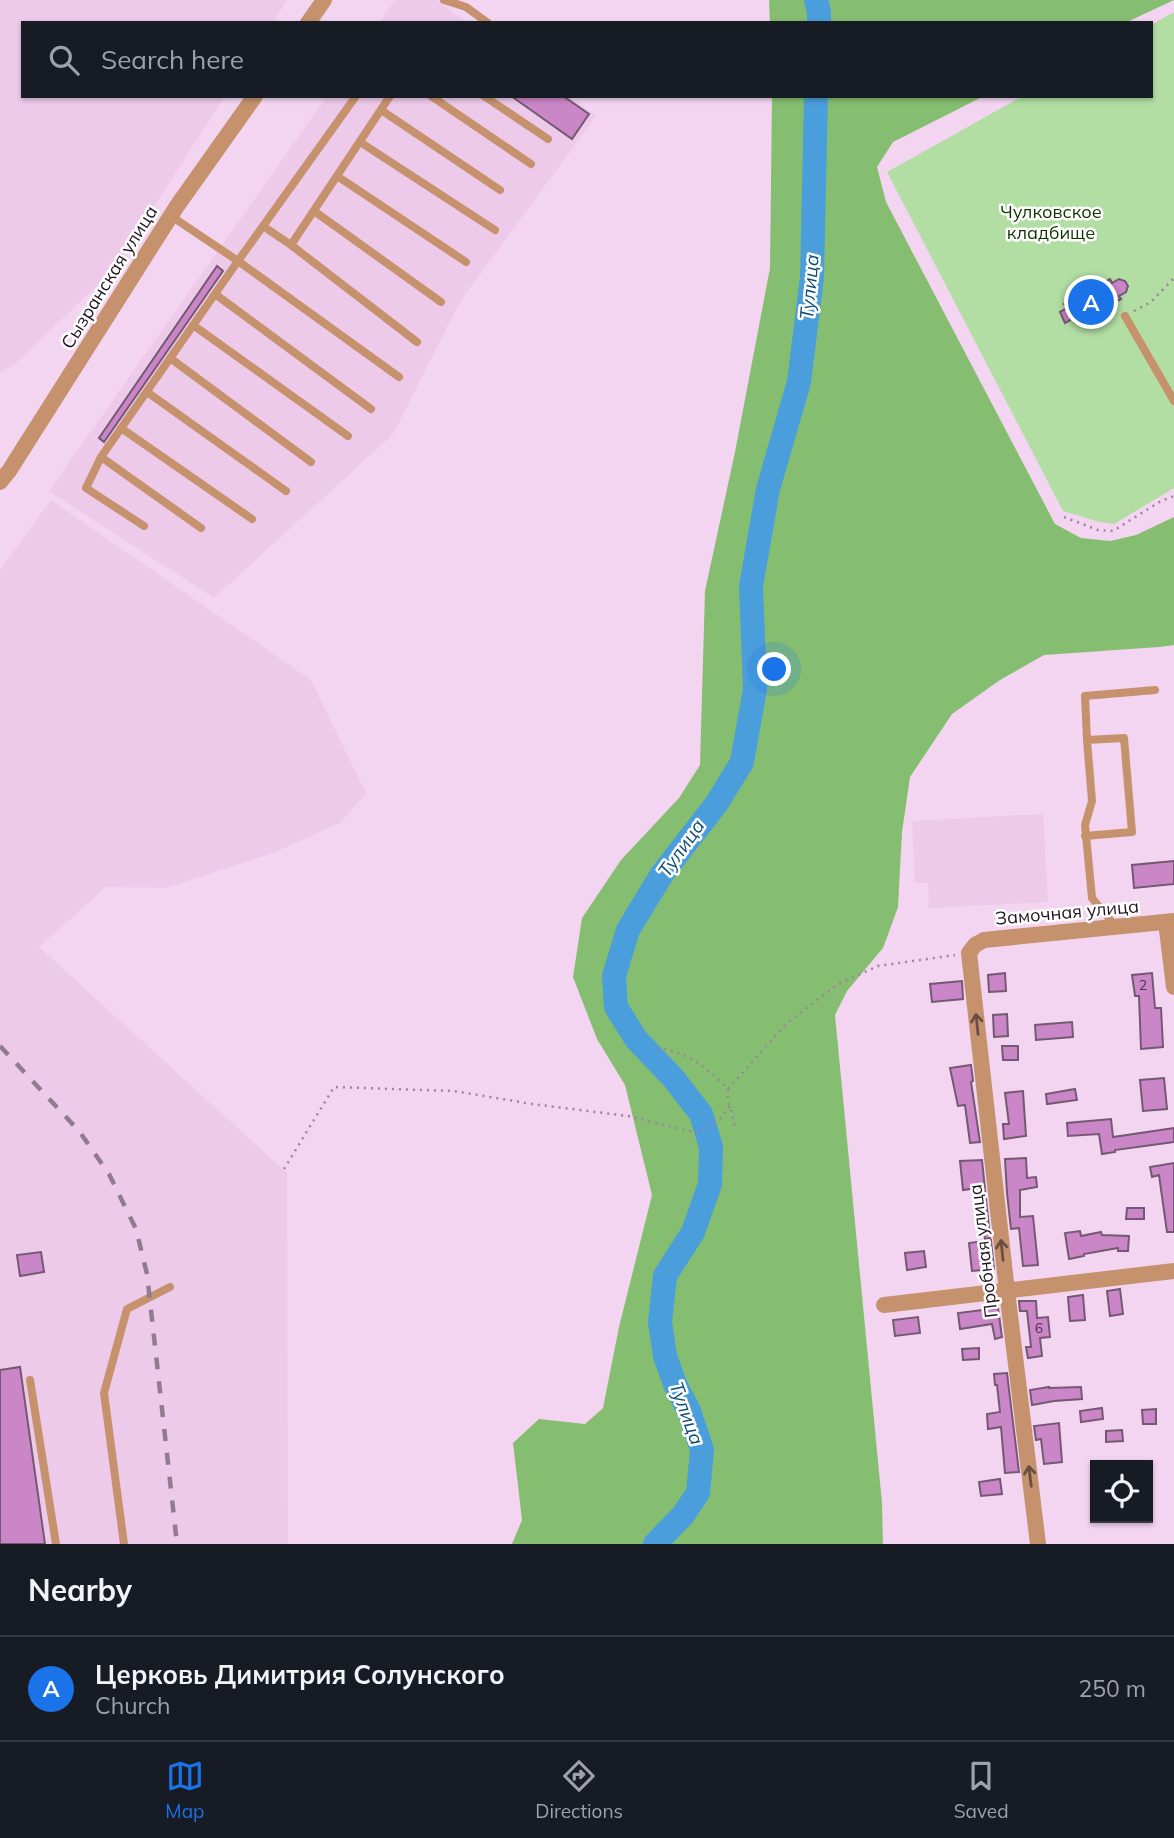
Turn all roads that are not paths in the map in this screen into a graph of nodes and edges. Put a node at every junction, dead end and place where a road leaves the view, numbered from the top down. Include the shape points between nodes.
1 (324, 0) edge
2 (444, 0) edge
3 (309, 21) edge
4 (485, 21) edge
5 (254, 98) edge
6 (355, 98) edge
7 (389, 98) edge
8 (435, 98) edge
9 (487, 98) edge
10 (381, 110) junction
11 (548, 139) dead end
12 (360, 142) junction
13 (531, 164) dead end
14 (337, 176) junction
15 (500, 190) dead end
16 (314, 211) junction
17 (171, 216) junction
18 (263, 226) junction
19 (495, 230) dead end
20 (291, 245) junction
21 (238, 261) junction
22 (466, 262) dead end
23 (215, 295) junction
24 (441, 302) dead end
25 (1125, 316) road end
26 (193, 325) junction
27 (417, 342) dead end
28 (170, 358) junction
29 (400, 377) dead end
30 (146, 392) junction
31 (1174, 401) edge
32 (371, 409) dead end
33 (121, 428) junction
34 (348, 436) dead end
35 (102, 457) junction
36 (311, 462) dead end
37 (0, 482) edge
38 (286, 491) dead end
39 (252, 519) dead end
40 (144, 526) dead end
41 (201, 528) dead end
42 (1155, 690) dead end
43 (1087, 740) junction
44 (1085, 836) junction
45 (1170, 922) edge
46 (1116, 927) junction
47 (969, 953) joint
48 (1174, 988) edge
49 (1174, 1272) edge
50 (170, 1287) dead end
51 (1006, 1291) junction
52 (884, 1305) dead end
53 (30, 1380) dead end
54 (56, 1544) edge
55 (124, 1544) edge
56 (1038, 1544) edge

1 - 3 street
2 - 4 lane via 466,7
5 - 17 street, Сызранская улица
6 - 18 lane
7 - 10 lane
8 - 13 lane
9 - 11 lane
10 - 12 lane
10 - 15 lane
12 - 14 lane
12 - 19 lane
14 - 16 lane
14 - 22 lane
16 - 20 lane
16 - 24 lane
17 - 21 lane
17 - 37 street, Сызранская улица
18 - 20 lane
18 - 21 lane
20 - 27 lane
21 - 23 lane
21 - 29 lane
23 - 26 lane
23 - 32 lane
25 - 31 lane
26 - 28 lane
26 - 34 lane
28 - 30 lane
28 - 36 lane
30 - 33 lane
30 - 38 lane
33 - 35 lane
33 - 39 lane
35 - 40 lane via 86,488
35 - 41 lane
42 - 43 lane via 1085,696
43 - 44 lane via 1092,801
43 - 44 lane via 1124,738 1132,832
44 - 46 lane via 1092,898
45 - 46 street, Замочная улица
45 - 48 street
46 - 47 street, Замочная улица via 984,940
51 -> 47 street, Пробная улица
49 - 51 street
50 - 55 lane via 127,1309 104,1393
51 - 52 street
56 -> 51 street, Пробная улица
53 - 54 lane

